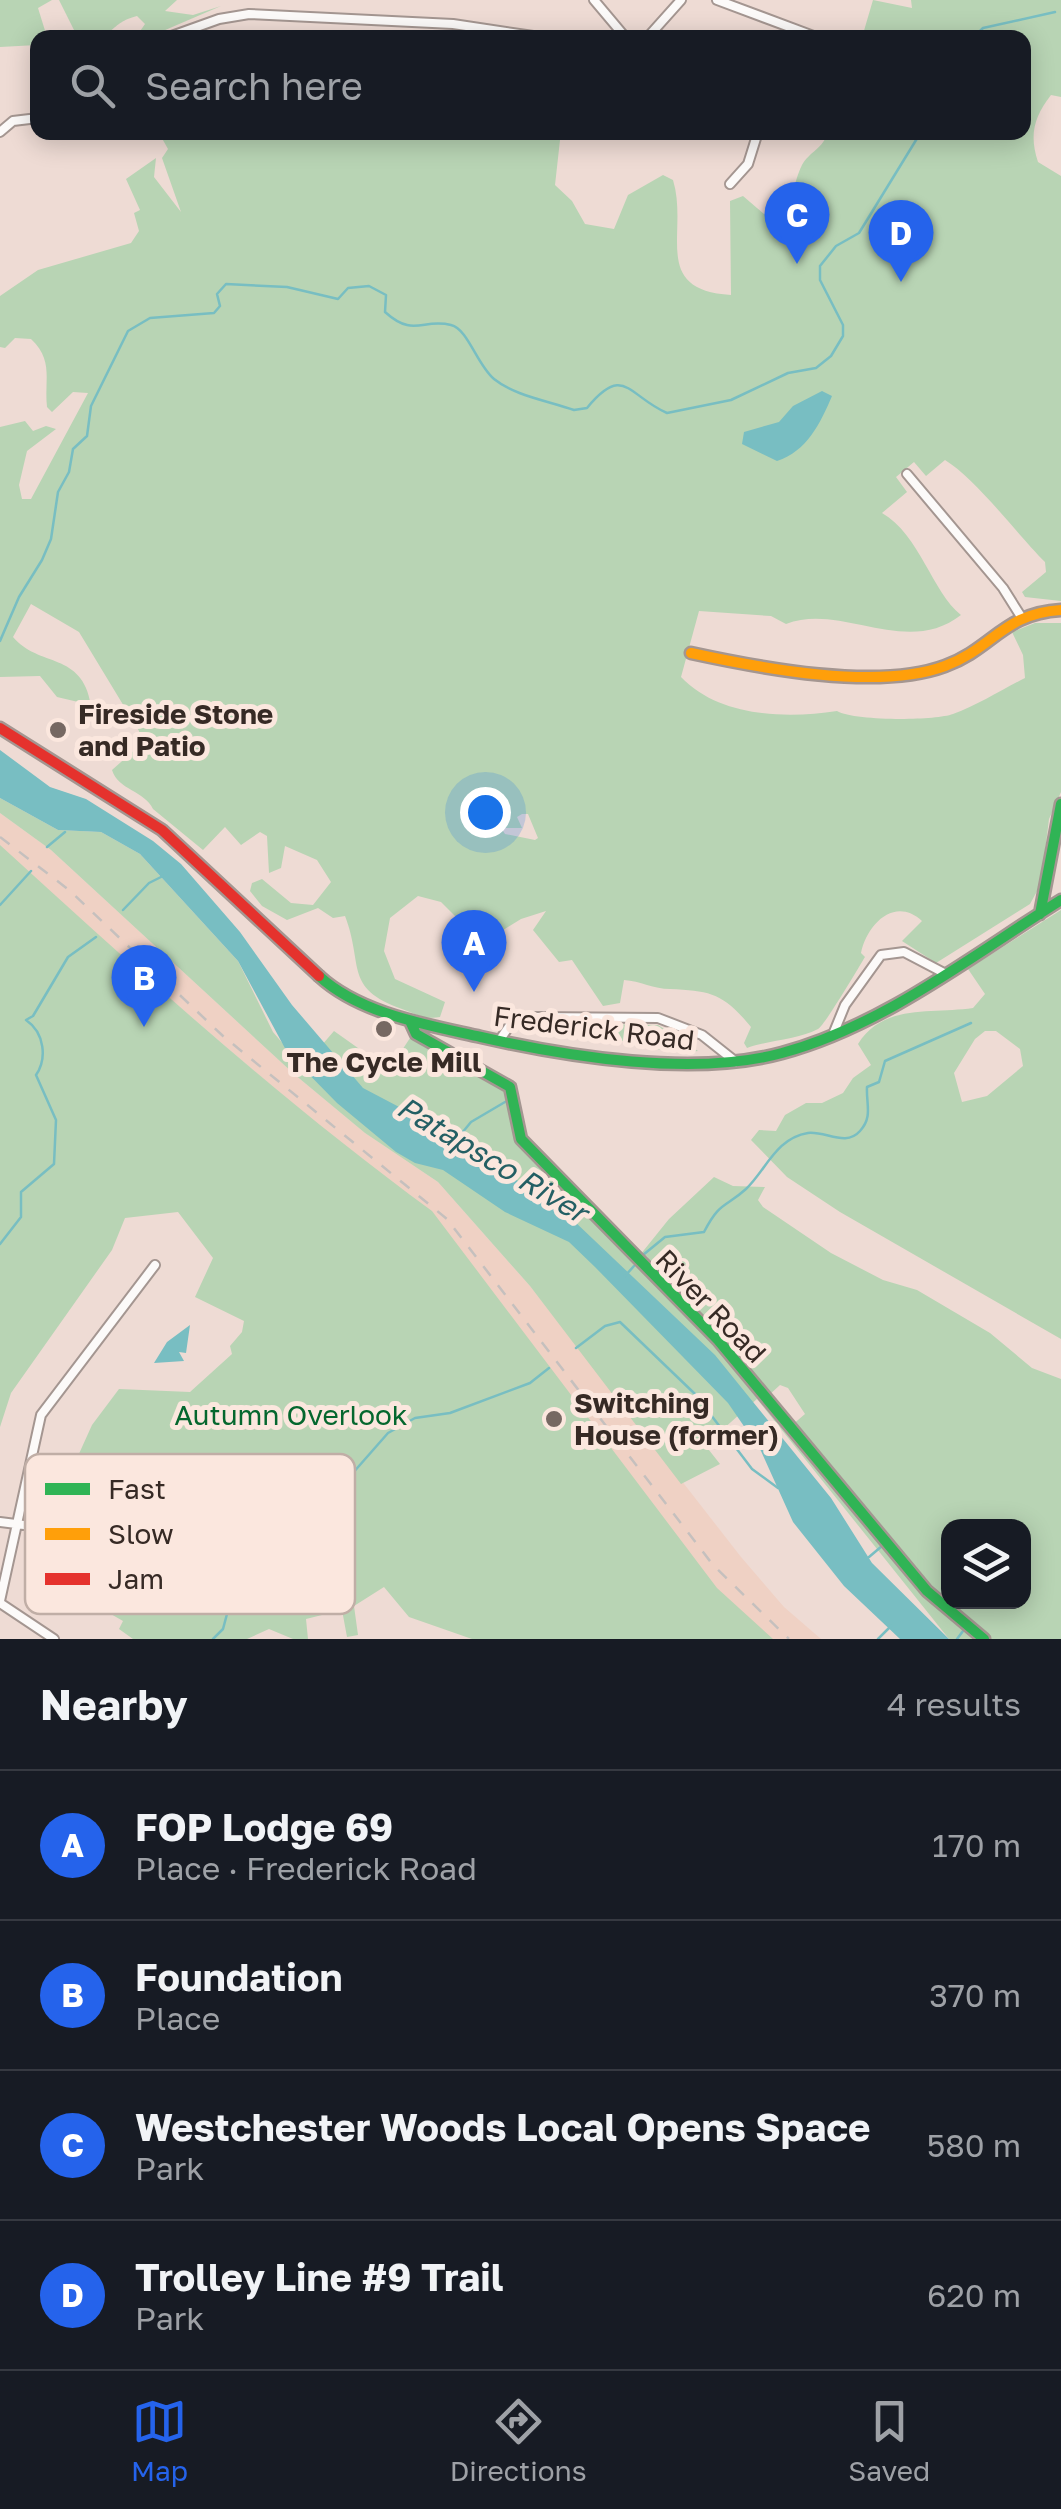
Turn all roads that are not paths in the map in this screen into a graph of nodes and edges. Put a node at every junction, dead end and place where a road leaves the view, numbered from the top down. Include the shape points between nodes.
1 (594, 0) edge
2 (682, 0) edge
3 (717, 0) edge
4 (789, 27) junction
5 (188, 30) edge
6 (501, 30) edge
7 (619, 30) edge
8 (654, 30) edge
9 (788, 30) edge
10 (797, 30) edge
11 (30, 119) edge
12 (0, 132) edge
13 (756, 140) edge
14 (730, 184) dead end
15 (908, 474) dead end
16 (1061, 610) edge
17 (1020, 615) junction
18 (691, 652) dead end
19 (0, 728) edge
20 (1061, 804) edge
21 (1061, 900) edge
22 (1040, 914) junction
23 (944, 973) junction
24 (410, 1021) junction
25 (832, 1036) junction
26 (499, 1041) junction
27 (736, 1062) junction
28 (155, 1265) dead end
29 (33, 1454) edge
30 (25, 1489) edge
31 (0, 1522) edge
32 (17, 1526) junction
33 (25, 1527) edge
34 (0, 1602) edge
35 (54, 1639) edge
36 (984, 1639) edge

1 - 7 street
2 - 8 street
3 - 4 street
4 - 9 street
4 - 10 street
5 - 6 street via 249,14
11 - 12 street
13 - 14 street via 748,164
15 - 17 street
16 - 17 street
17 - 18 street via 956,662 918,673 750,665
19 - 24 street, Frederick Road via 162,830 334,990
20 - 22 street
21 - 22 street, Frederick Road
22 - 23 street, Frederick Road
23 - 25 street, Frederick Road
23 - 25 street via 904,952 881,955
24 - 26 street, Frederick Road
24 - 36 street, River Road via 416,1034 505,1082 516,1099 514,1125 521,1139 718,1340 927,1591
25 - 27 street, Frederick Road
26 - 27 street, Frederick Road via 644,1062
26 - 27 street via 510,1025 532,1017 658,1018 702,1034
28 - 29 street via 41,1415
30 - 32 street
31 - 32 street
32 - 33 street
32 - 34 street
34 - 35 street

